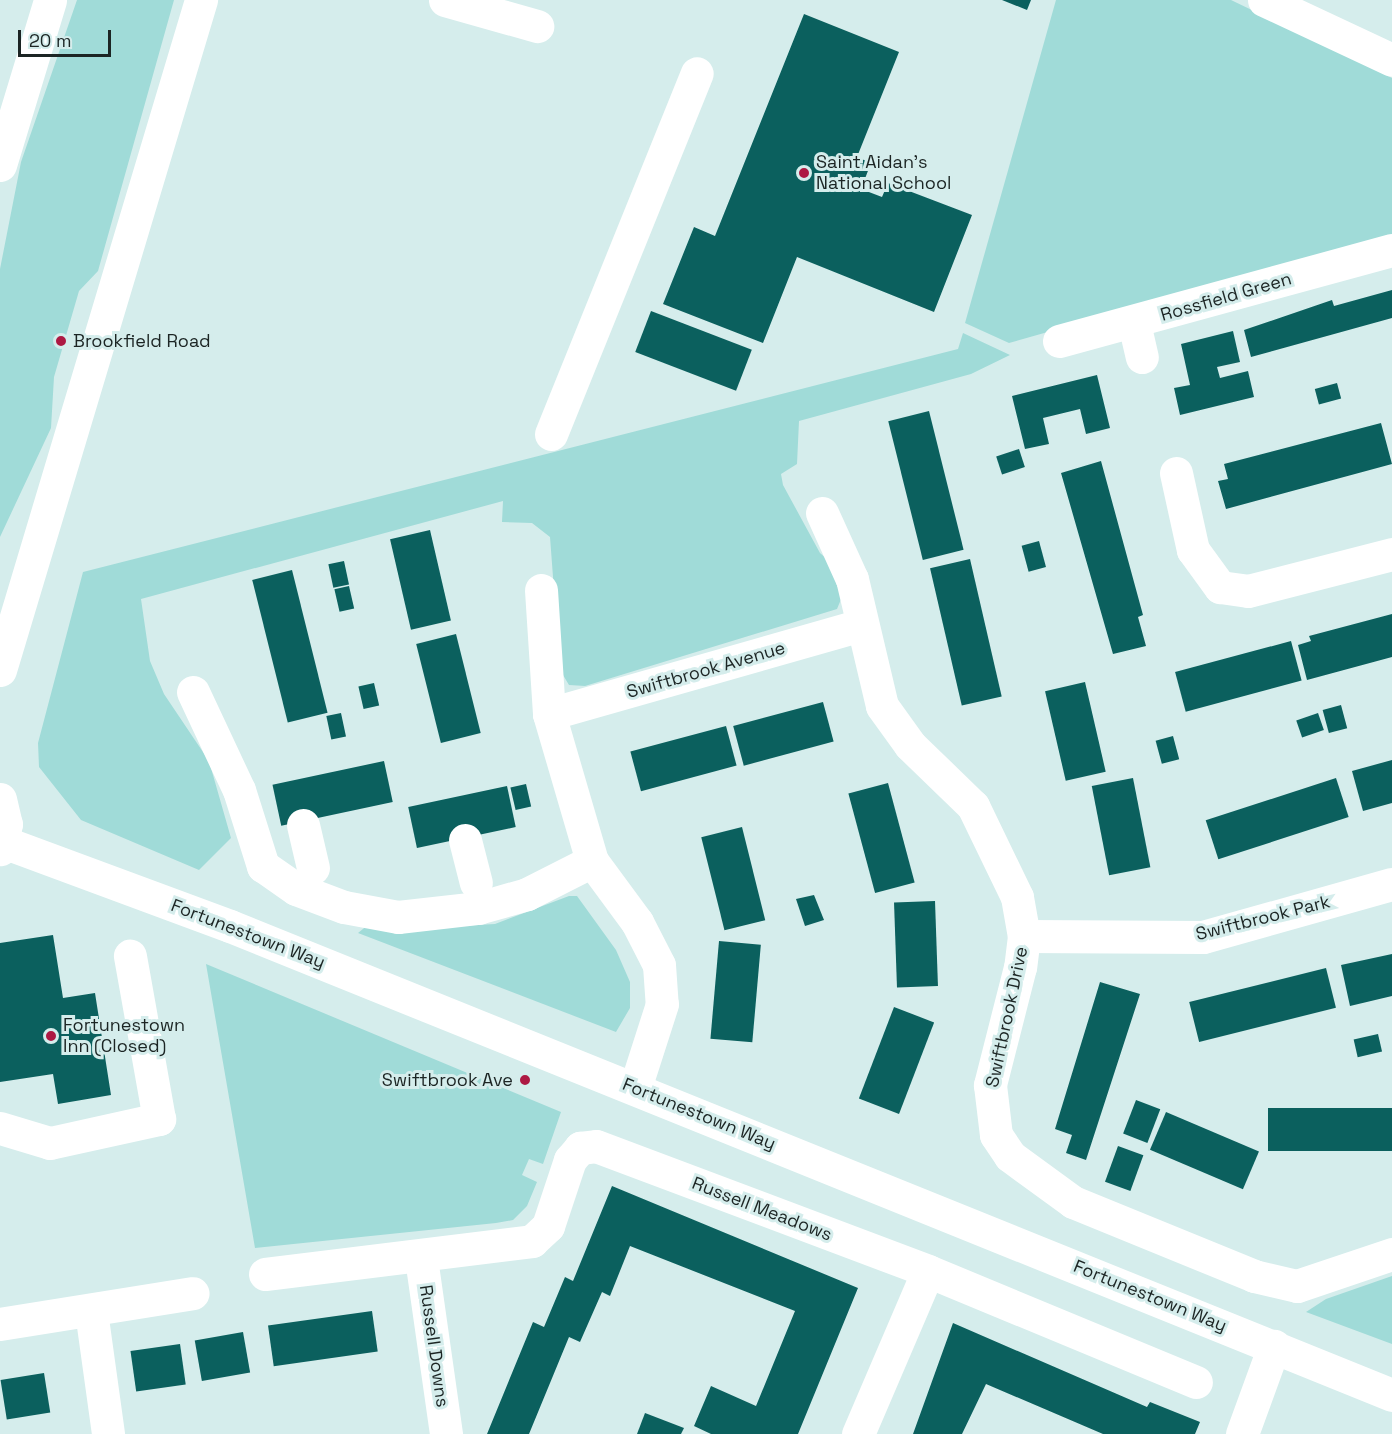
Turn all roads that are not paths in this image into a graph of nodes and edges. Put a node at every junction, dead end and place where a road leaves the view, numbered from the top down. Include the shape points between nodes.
1 (50, 0) edge
2 (201, 0) edge
3 (445, 0) edge
4 (1264, 0) edge
5 (537, 26) dead end
6 (1392, 60) edge
7 (698, 73) dead end
8 (0, 165) edge
9 (1392, 250) edge
10 (1134, 323) junction
11 (1059, 341) dead end
12 (1142, 357) dead end
13 (550, 434) dead end
14 (1176, 473) dead end
15 (822, 513) dead end
16 (1392, 554) edge
17 (541, 590) dead end
18 (862, 625) junction
19 (0, 670) edge
20 (193, 692) dead end
21 (549, 714) junction
22 (0, 799) edge
23 (303, 825) dead end
24 (465, 840) dead end
25 (2, 846) edge
26 (592, 861) junction
27 (313, 867) dead end
28 (476, 883) dead end
29 (1392, 884) edge
30 (1024, 936) junction
31 (130, 956) dead end
32 (635, 1088) junction
33 (0, 1128) edge
34 (1392, 1254) edge
35 (421, 1257) junction
36 (928, 1271) junction
37 (265, 1274) dead end
38 (193, 1293) dead end
39 (91, 1311) junction
40 (0, 1324) edge
41 (1274, 1346) junction
42 (1196, 1382) dead end
43 (1392, 1395) edge
44 (108, 1434) edge
45 (446, 1434) edge
46 (858, 1434) edge
47 (1242, 1434) edge

1 - 8 street
2 - 19 street
3 - 5 street
4 - 6 street
7 - 13 street
9 - 10 street, Rossfield Green
10 - 11 street, Rossfield Green
10 - 12 street
14 - 16 street via 1193,550 1220,587 1248,591
15 - 18 street, Swiftbrook Drive via 852,579
17 - 21 street
18 - 21 street, Swiftbrook Avenue
18 - 30 street, Swiftbrook Drive via 882,706 910,745 976,811 1017,897
20 - 26 street via 239,790 263,866 296,889 344,907 398,917 478,908 527,894
21 - 26 street
22 - 25 street
23 - 27 street
24 - 28 street
25 - 32 street, Fortunestown Way
26 - 32 street via 637,922 659,965 662,1004
29 - 30 street, Swiftbrook Park via 1203,937
30 - 34 street, Swiftbrook Drive via 990,1085 996,1135 1011,1156 1073,1202 1254,1276 1297,1286
31 - 33 street via 159,1119 50,1143
32 - 41 street, Fortunestown Way
35 - 36 street, Russell Meadows via 532,1241 548,1226 570,1160 580,1148 597,1146
35 - 37 street
35 - 45 street, Russell Downs
36 - 42 street, Russell Meadows
36 - 46 street
38 - 39 street
39 - 40 street
39 - 44 street
41 - 43 street, Fortunestown Way
41 - 47 street

